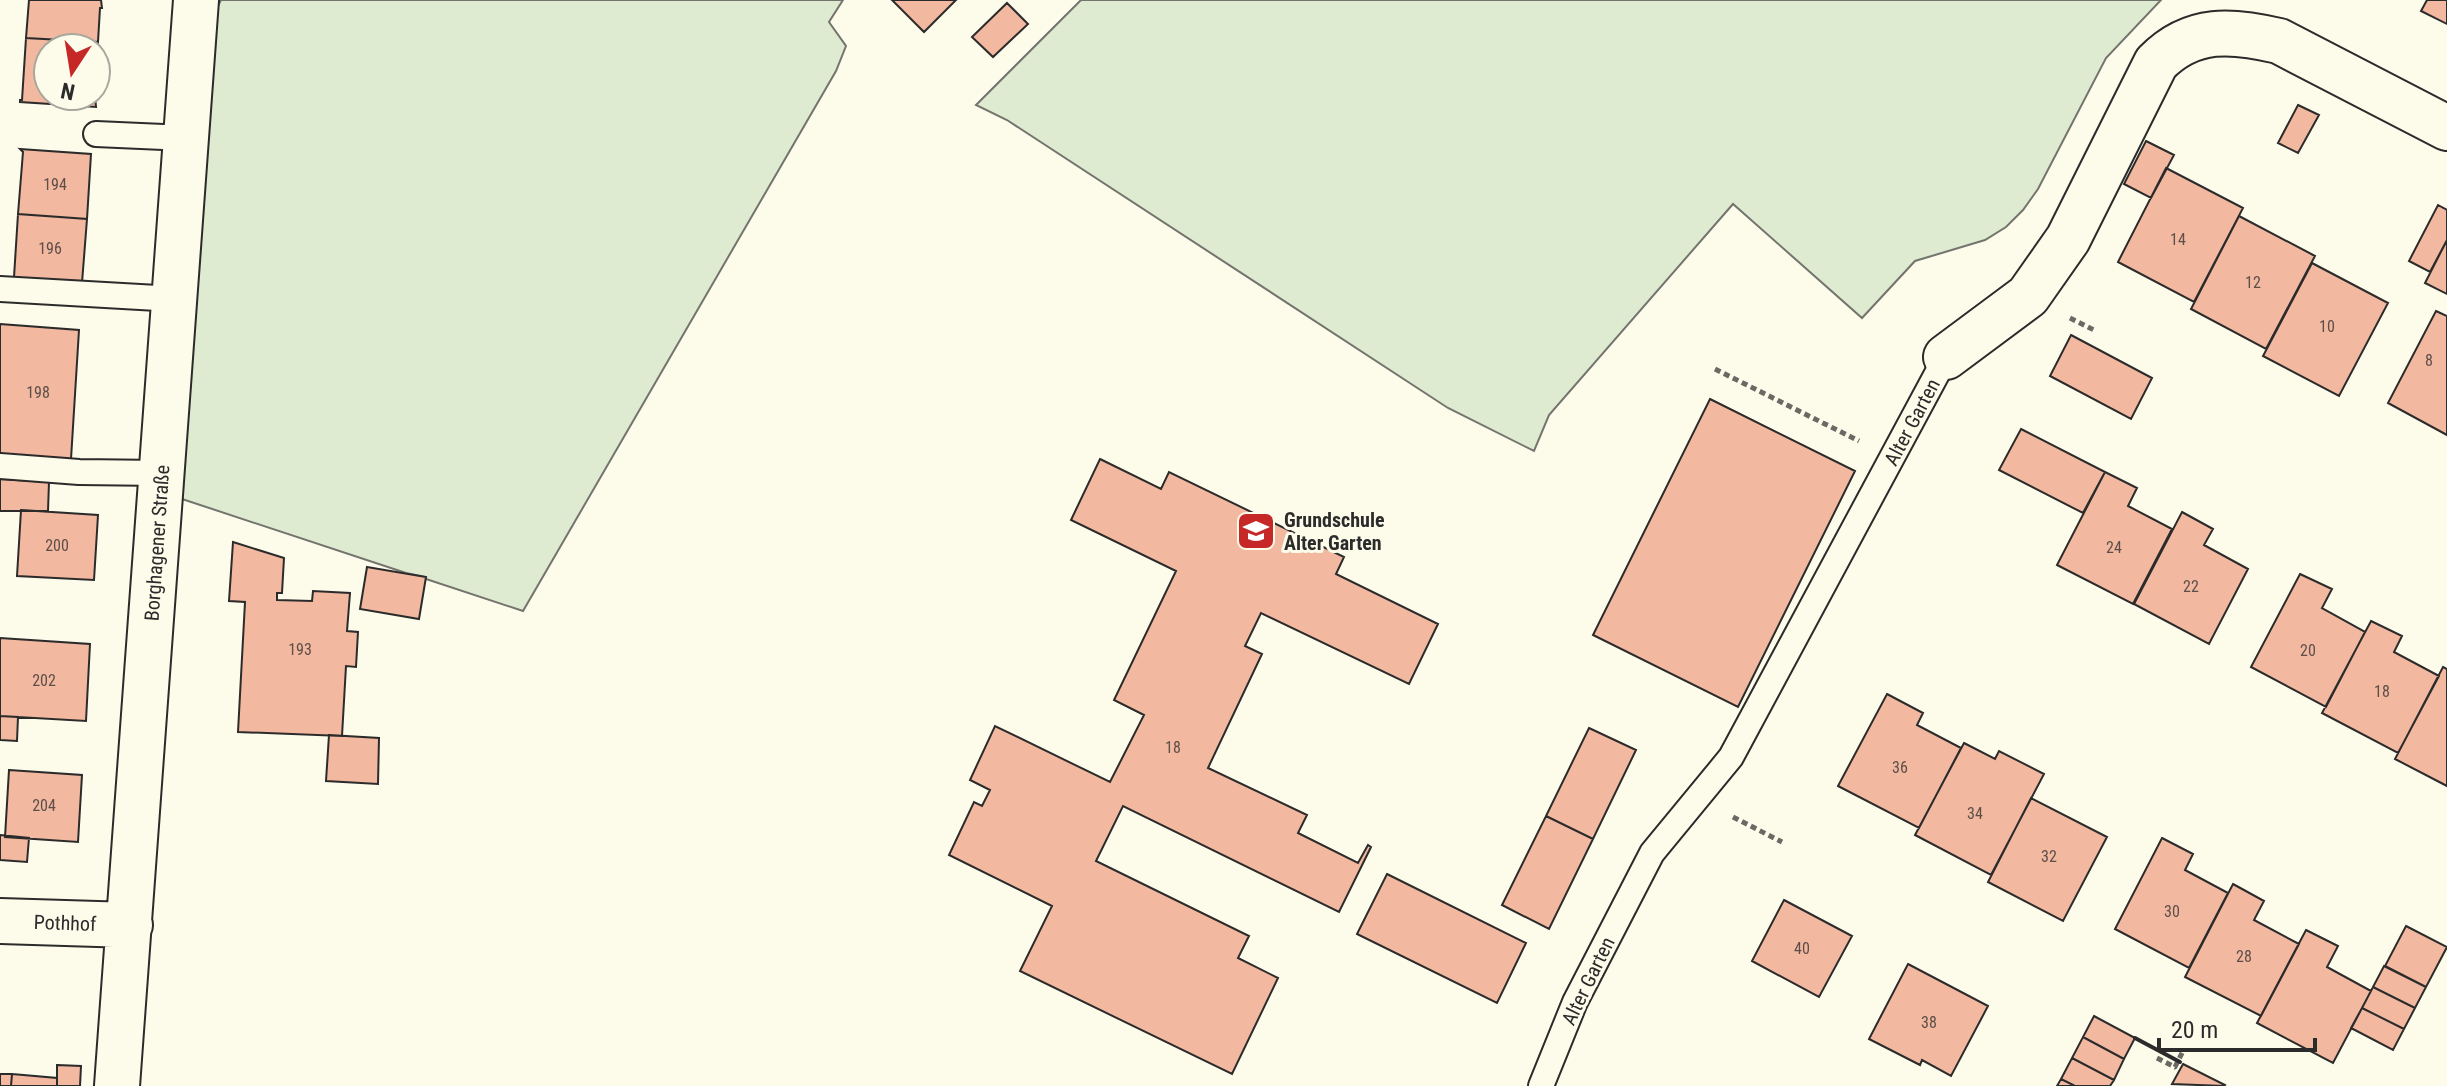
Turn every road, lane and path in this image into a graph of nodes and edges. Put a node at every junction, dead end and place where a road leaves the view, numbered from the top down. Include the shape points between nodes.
1 (196, 0) edge
2 (2447, 128) edge
3 (96, 134) dead end
4 (186, 138) junction
5 (0, 289) edge
6 (175, 299) junction
7 (1946, 357) joint
8 (1715, 369) dead end
9 (1892, 458) junction
10 (0, 466) edge
11 (162, 473) junction
12 (1697, 799) junction
13 (1782, 842) dead end
14 (0, 921) edge
15 (130, 925) junction
16 (2183, 1051) dead end
17 (2157, 1058) dead end
18 (117, 1086) edge
19 (1541, 1086) edge

1 - 4 street, Borghagener Straße
2 - 7 street, Alter Garten via 2279,41 2219,33 2170,49 2156,63 2068,239 2028,296
3 - 4 lane
4 - 6 street, Borghagener Straße
5 - 6 lane
6 - 11 street, Borghagener Straße
7 - 9 lane, Alter Garten
8 - 9 path
9 - 12 lane, Alter Garten via 1731,757
10 - 11 lane
11 - 15 street, Borghagener Straße
12 - 13 path
12 - 19 lane, Alter Garten via 1652,853 1575,1002
14 - 15 street, Pothhof
15 - 18 street, Borghagener Straße
16 - 17 path via 2175,1067

